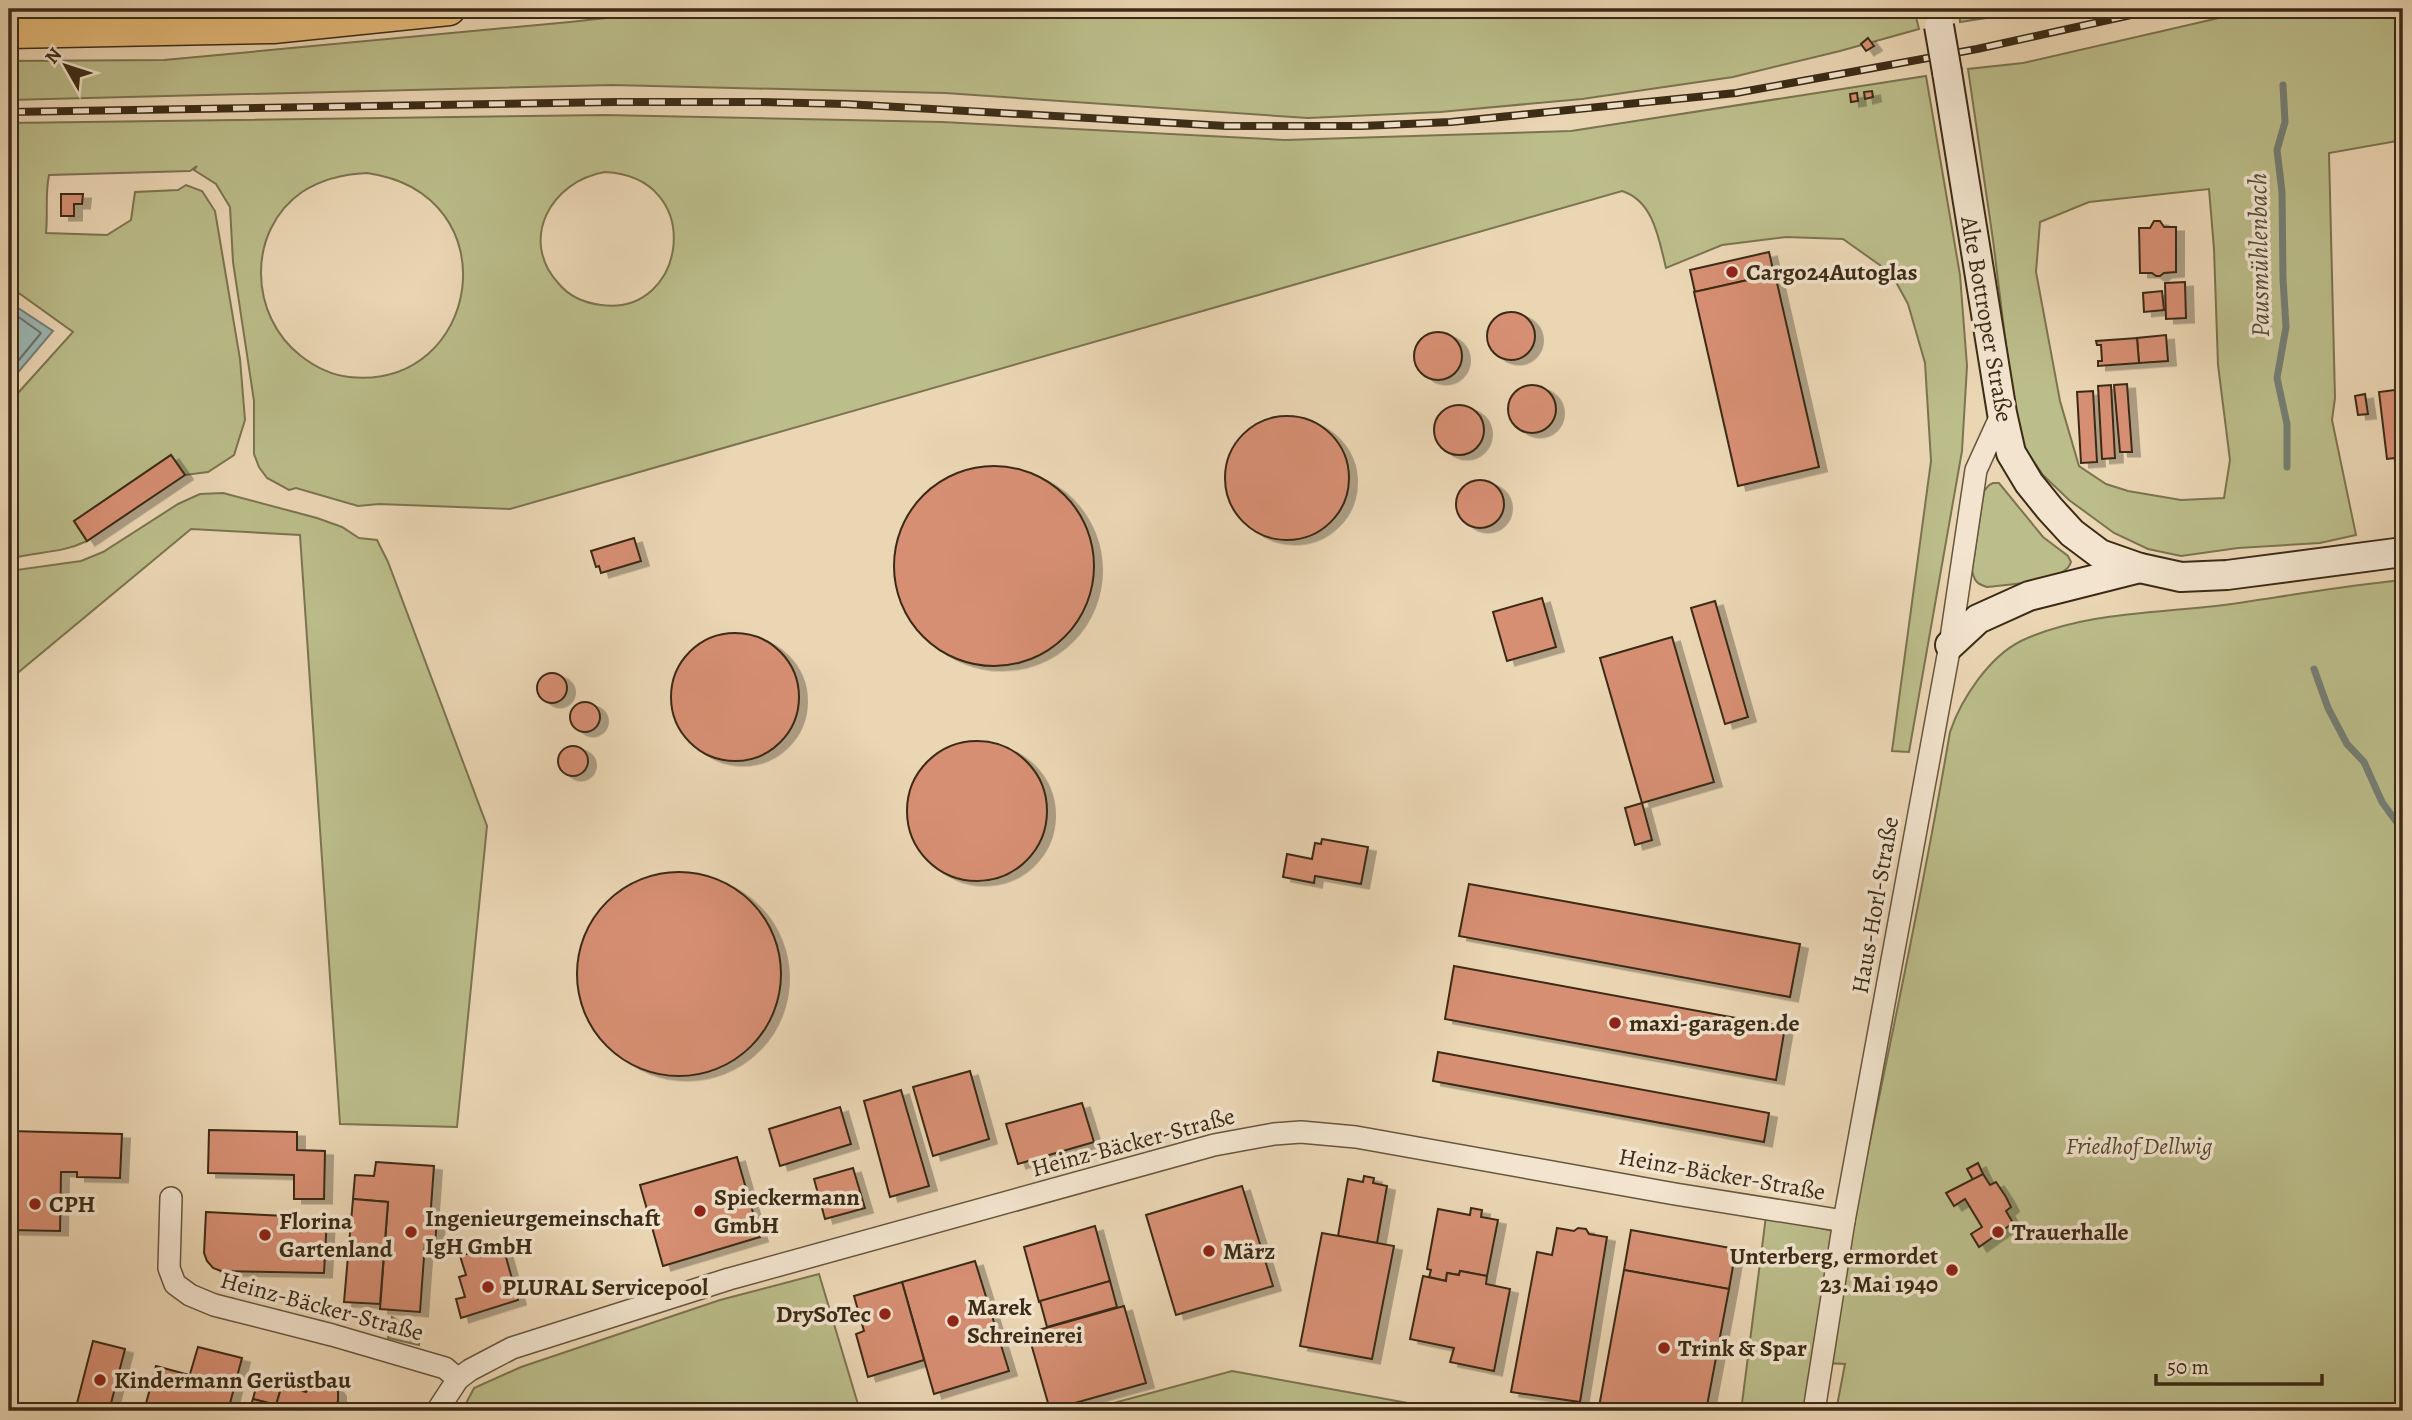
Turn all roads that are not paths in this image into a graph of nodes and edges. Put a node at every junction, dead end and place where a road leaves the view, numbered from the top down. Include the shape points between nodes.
1 (449, 9) edge
2 (1938, 17) edge
3 (9, 32) edge
4 (2002, 412) junction
5 (2403, 552) edge
6 (2140, 568) junction
7 (1950, 645) junction
8 (171, 1198) dead end
9 (1844, 1221) junction
10 (458, 1379) junction
11 (437, 1411) edge
12 (1814, 1411) edge

1 - 3 main road via 273,27
2 - 4 street, Alte Bottroper Straße, bridge
4 - 6 street, Alte Bottroper Straße via 2011,453 2057,517 2100,554
4 - 7 street, Haus-Horl-Straße via 1976,470
5 - 6 street, Alte Bottroper Straße via 2227,575 2180,577
6 - 7 street, Alte Bottroper Straße via 2029,596 1978,620
7 - 9 street, Haus-Horl-Straße
8 - 10 street, Heinz-Bäcker-Straße via 169,1268 175,1284 190,1295 445,1367
9 - 10 street, Heinz-Bäcker-Straße via 1394,1142 1331,1134 1274,1134 1214,1145 729,1279 512,1348
9 - 12 street, Haus-Horl-Straße
10 - 11 street, Heinz-Bäcker-Straße

